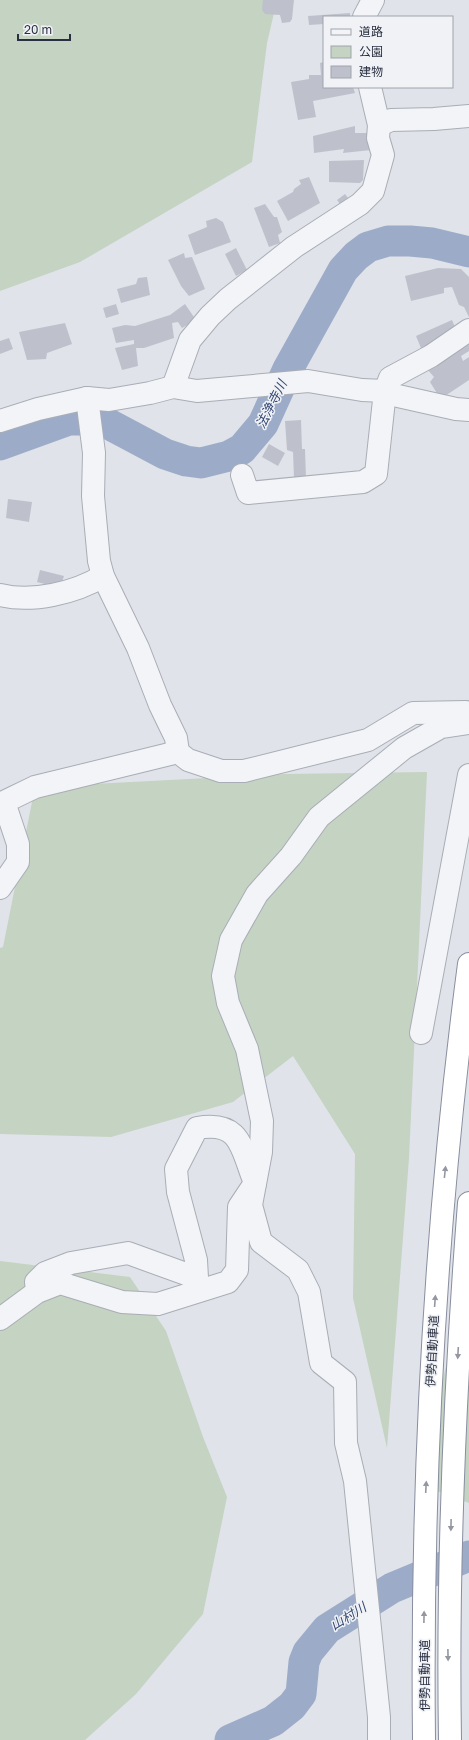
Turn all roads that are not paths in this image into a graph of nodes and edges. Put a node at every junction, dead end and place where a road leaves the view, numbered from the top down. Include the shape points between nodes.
1 (374, 0) edge
2 (365, 16) edge
3 (370, 88) edge
4 (469, 116) edge
5 (379, 125) junction
6 (469, 330) edge
7 (173, 387) junction
8 (385, 391) junction
9 (87, 398) junction
10 (469, 410) edge
11 (0, 421) edge
12 (242, 475) dead end
13 (103, 576) junction
14 (0, 595) edge
15 (468, 716) edge
16 (178, 752) junction
17 (469, 775) edge
18 (2, 802) edge
19 (0, 888) edge
20 (469, 964) edge
21 (421, 1033) dead end
22 (255, 1183) junction
23 (469, 1203) edge
24 (199, 1284) junction
25 (37, 1292) junction
26 (0, 1319) edge
27 (379, 1740) edge
28 (424, 1740) edge
29 (450, 1740) edge

1 - 2 street
3 - 5 street
4 - 5 street via 391,120
5 - 7 street via 378,138 383,155 373,191 360,204 294,247 219,308 190,340
6 - 8 street via 431,356 390,378
7 - 8 street via 197,391 308,381
7 - 9 street via 110,400
8 - 10 street via 398,396
8 - 12 street via 376,474 363,482 248,492
9 - 11 street via 38,408
9 - 13 street via 94,453 94,503
13 - 14 street via 54,596
13 - 16 street via 138,648 176,738
15 - 16 street via 413,713 368,740 244,771 221,771 188,760
15 - 22 street via 441,727 404,748 319,817 291,856 257,894 231,940 223,976 228,1003 247,1049 262,1120
16 - 18 street via 35,788
17 - 21 street
18 - 19 street via 18,844 18,862
28 -> 20 highway, 伊勢自動車道 via 425,1503 433,1330 446,1166
22 - 24 street via 239,1207 237,1270 228,1282
22 - 24 street via 238,1139 228,1129 212,1125 197,1128 176,1169 178,1192 196,1260
22 - 27 street via 251,1205 261,1242 298,1270 309,1292 321,1363 345,1382 346,1443 356,1481 379,1717
23 -> 29 highway, 伊勢自動車道 via 459,1332 451,1504 448,1650
24 - 25 street via 158,1304 122,1302 60,1283
24 - 25 street via 128,1253 70,1263 45,1273 36,1282
25 - 26 street

